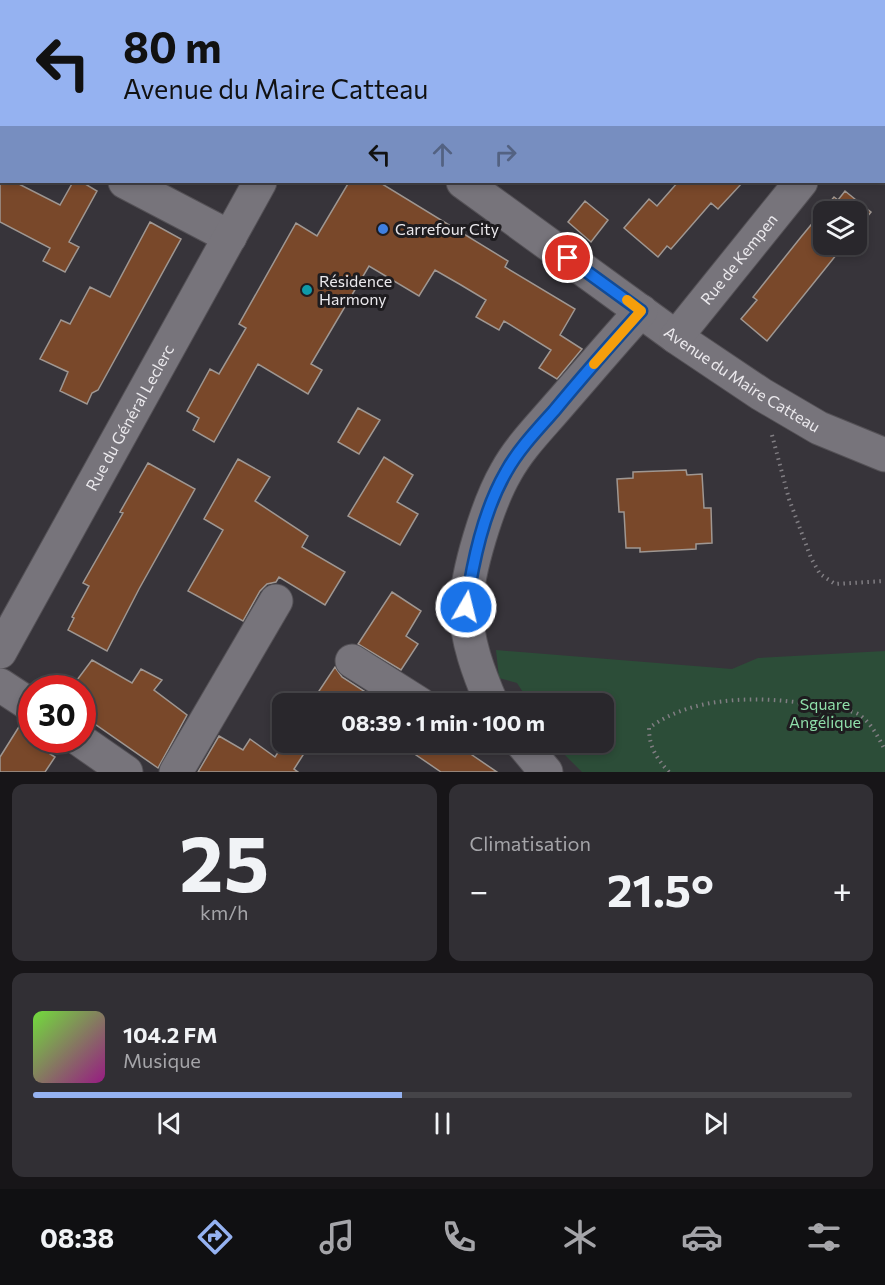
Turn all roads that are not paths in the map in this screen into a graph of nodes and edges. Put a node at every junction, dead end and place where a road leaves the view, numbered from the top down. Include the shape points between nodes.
1 (127, 183) edge
2 (259, 183) edge
3 (464, 183) edge
4 (800, 183) edge
5 (230, 237) junction
6 (641, 311) junction
7 (676, 336) junction
8 (885, 455) edge
9 (276, 601) dead end
10 (0, 652) edge
11 (352, 661) dead end
12 (0, 685) edge
13 (403, 693) edge
14 (487, 693) edge
15 (18, 697) edge
16 (96, 751) edge
17 (530, 753) edge
18 (126, 772) edge
19 (176, 772) edge
20 (546, 772) edge

1 - 5 street
2 - 5 street, Rue du Général Leclerc
3 - 6 street, Avenue du Maire Catteau
4 - 7 street, Rue de Kempen
5 - 10 street, Rue du Général Leclerc
6 - 7 street, Avenue du Maire Catteau
6 - 14 street via 525,445 492,502 471,573 466,607 473,651
7 - 8 street, Avenue du Maire Catteau via 790,413
9 - 19 street
11 - 13 street
12 - 15 street
16 - 18 street
17 - 20 street

